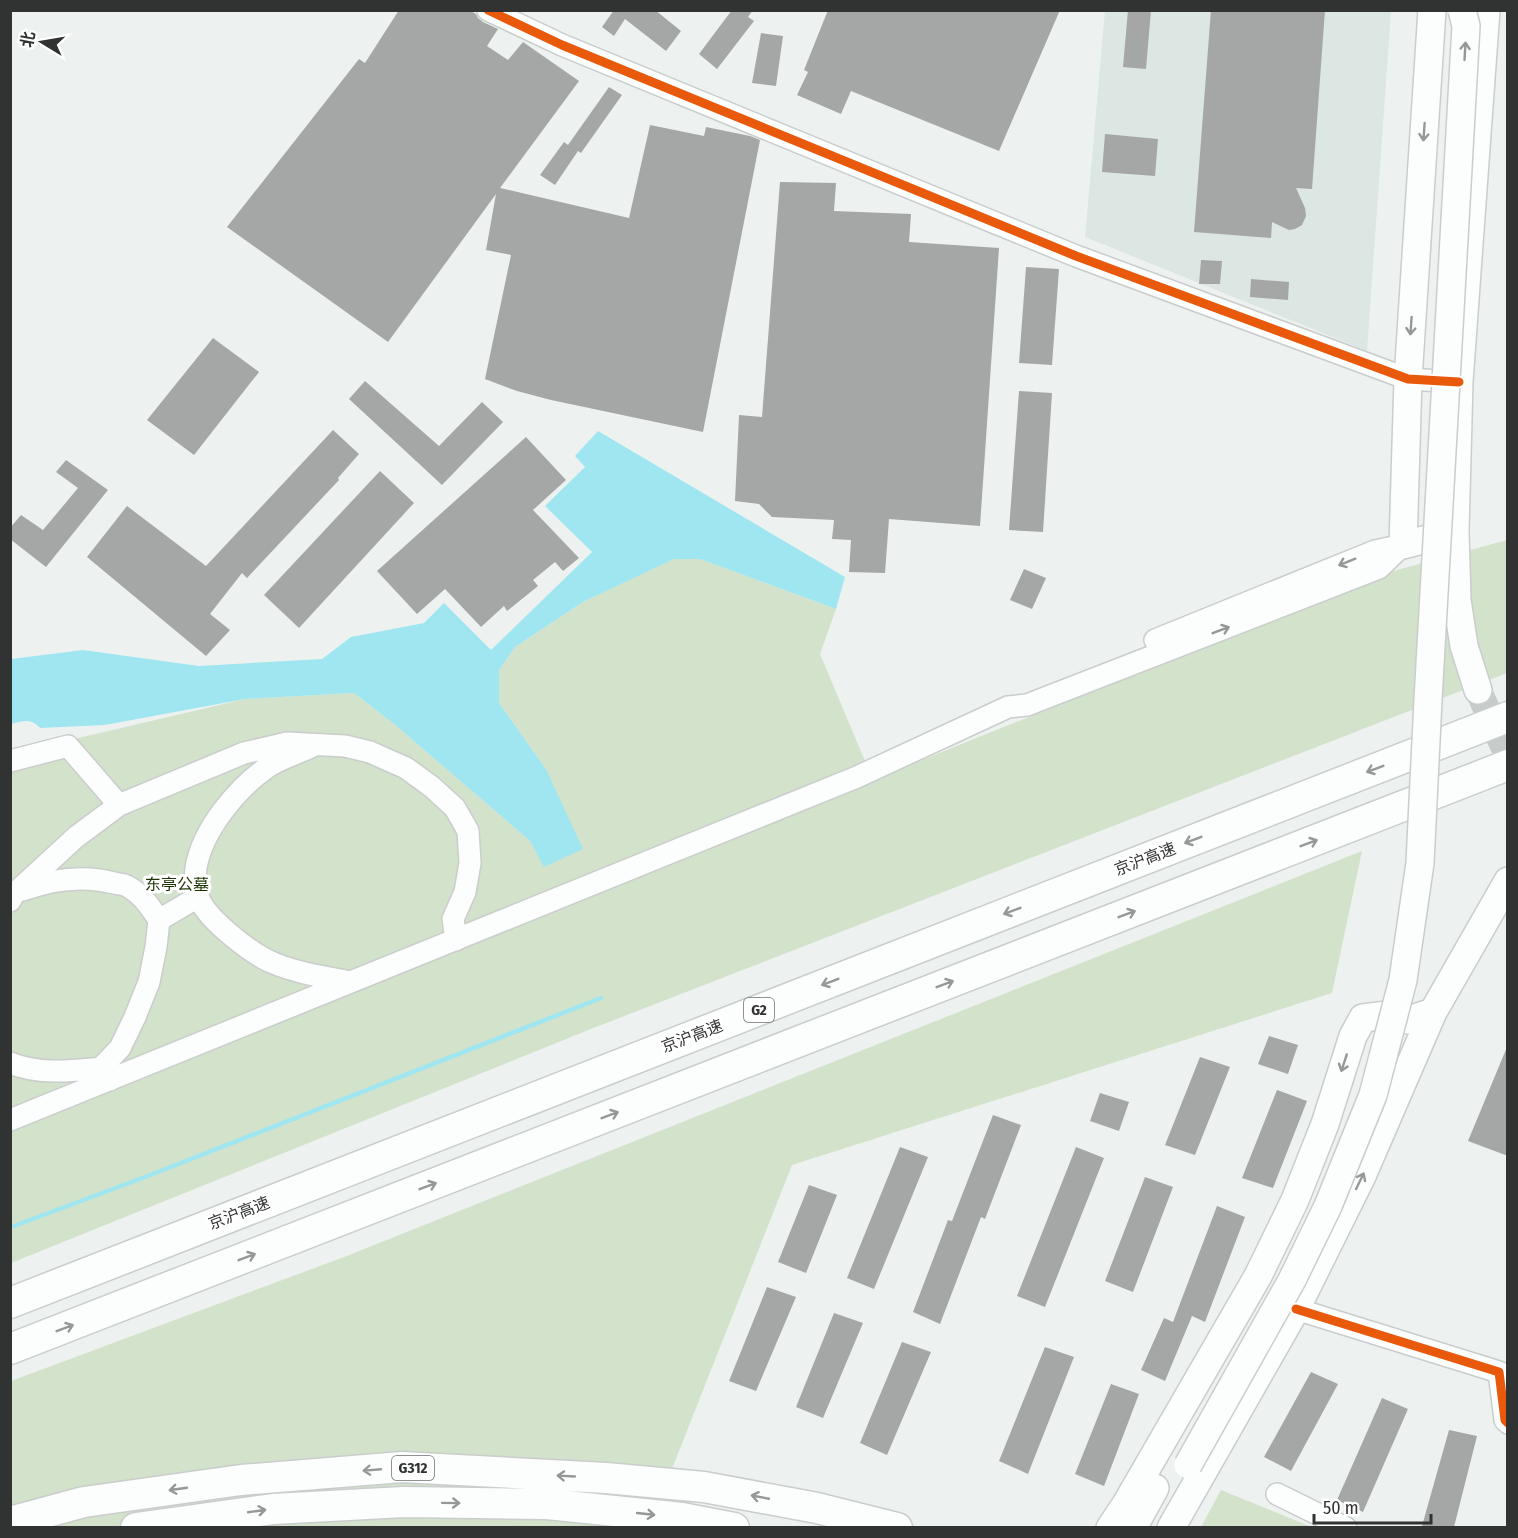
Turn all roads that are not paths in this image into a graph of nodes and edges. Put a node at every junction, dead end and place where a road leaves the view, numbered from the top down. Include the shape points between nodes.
1 (488, 10) edge
2 (1432, 10) edge
3 (1453, 10) edge
4 (1462, 10) edge
5 (1486, 10) edge
6 (1408, 380) junction
7 (1459, 382) junction
8 (1455, 532) junction
9 (1403, 545) junction
10 (1478, 690) tunnel mouth
11 (1508, 717) edge
12 (317, 744) junction
13 (10, 761) edge
14 (1508, 765) edge
15 (119, 805) junction
16 (1508, 881) edge
17 (12, 895) edge
18 (198, 897) junction
19 (159, 920) junction
20 (456, 940) junction
21 (351, 982) junction
22 (1433, 1012) junction
23 (10, 1063) edge
24 (106, 1074) junction
25 (10, 1120) edge
26 (10, 1303) edge
27 (1296, 1309) junction
28 (10, 1349) edge
29 (1508, 1423) edge
30 (1180, 1461) junction
31 (1277, 1494) dead end
32 (10, 1522) edge
33 (136, 1527) edge
34 (734, 1527) edge
35 (897, 1527) edge
36 (1110, 1527) edge
37 (1133, 1527) edge
38 (1155, 1527) edge
39 (1171, 1527) edge
40 (1346, 1527) edge

1 - 6 street via 562,45 1076,256
2 -> 6 main road
3 - 30 main road via 1448,33 1406,822 1396,921 1379,1010 1330,1164
30 -> 4 main road, bridge via 1292,1280 1328,1206 1373,1095 1403,980 1420,863 1466,26
5 - 7 main road
6 - 7 street
6 - 9 main road
7 - 8 main road
8 - 9 main road
8 - 10 main road via 1462,635
9 - 20 street via 1379,568 1027,705 1008,707 856,777
11 -> 26 highway, 京沪高速 / G2
12 - 15 street via 287,743 244,753
12 - 18 street via 270,765 223,812 203,842 195,870
12 - 20 street via 370,752 406,768 455,808 468,831 470,862 465,892 453,919
13 - 15 street via 68,746
28 -> 14 highway
15 - 17 street via 76,837
16 - 22 main road
17 - 19 street via 42,883 100,880 127,886 145,900
18 - 19 street
18 - 21 street via 206,912 225,930 270,962
19 - 24 street via 149,982
20 - 21 street
21 - 24 street
27 -> 22 main road via 1362,1176
22 -> 36 main road via 1408,1020 1387,1014 1363,1018 1353,1036 1325,1124 1258,1276
23 - 24 street via 38,1071
24 - 25 street
27 - 29 street via 1499,1372
27 - 39 main road
30 - 37 main road
30 - 38 main road
31 - 40 street
35 -> 32 highway, G312 via 704,1487 402,1467 242,1480 106,1498
33 -> 34 highway, G312 via 273,1509 404,1502 547,1504

